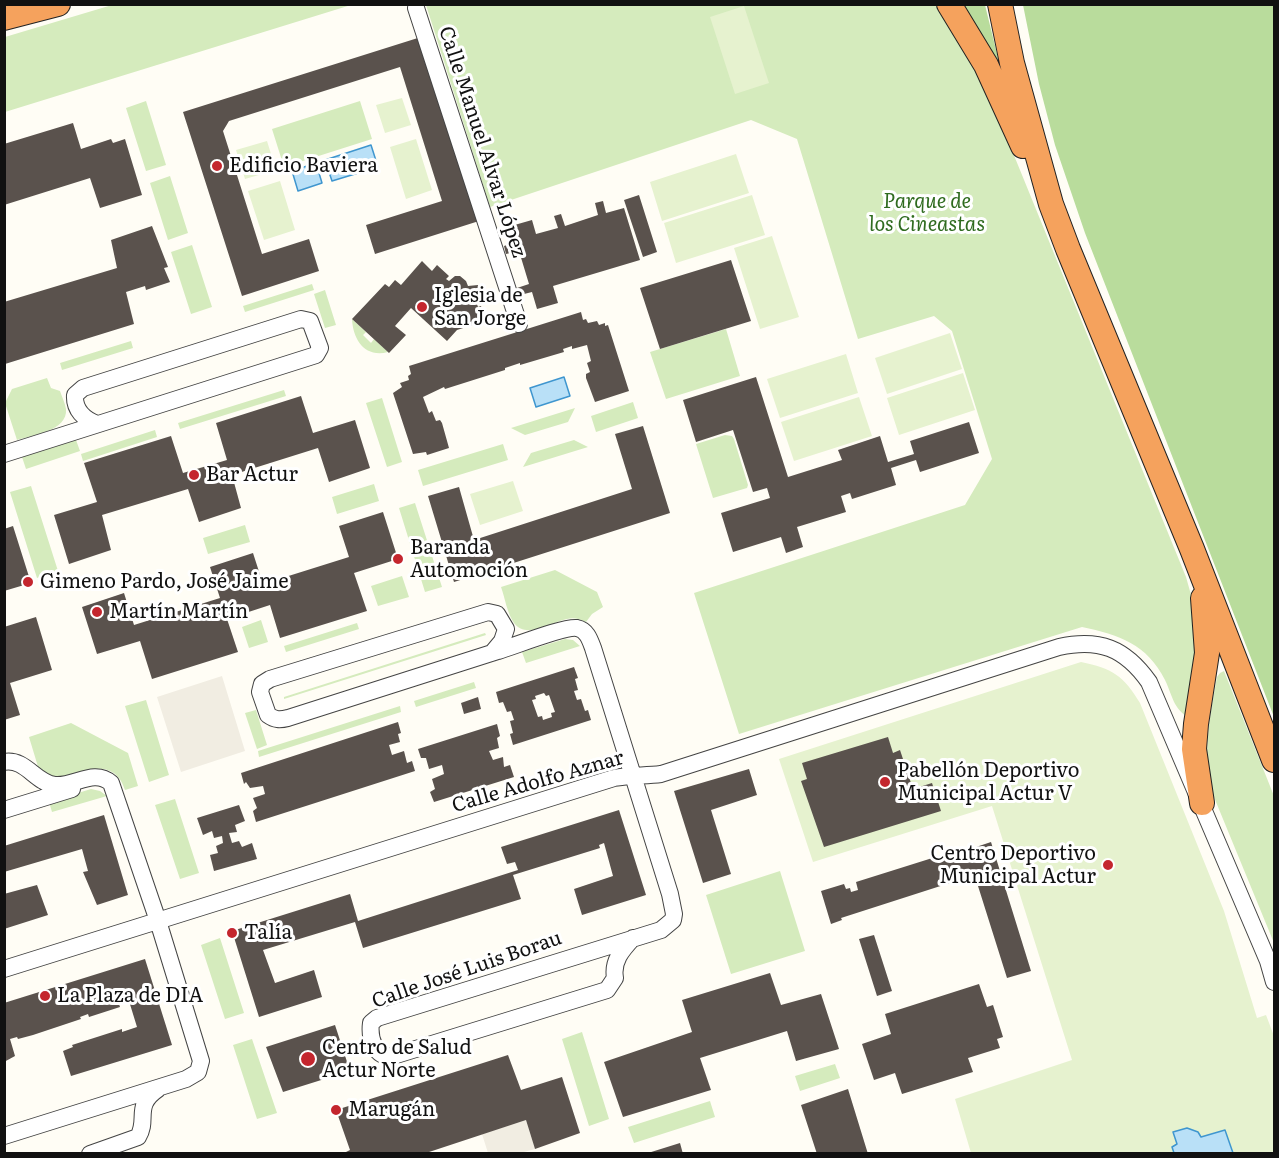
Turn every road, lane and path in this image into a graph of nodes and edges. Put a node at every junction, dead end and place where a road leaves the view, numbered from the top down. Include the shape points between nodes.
1 (31, 4) edge
2 (58, 4) edge
3 (949, 4) edge
4 (1000, 4) edge
5 (416, 8) dead end
6 (4, 13) edge
7 (4, 18) edge
8 (1051, 204) junction
9 (519, 324) dead end
10 (77, 409) junction
11 (97, 424) junction
12 (56, 436) junction
13 (4, 454) edge
14 (1192, 549) junction
15 (506, 629) junction
16 (535, 639) junction
17 (492, 653) junction
18 (1275, 760) edge
19 (4, 762) edge
20 (23, 765) junction
21 (632, 775) junction
22 (105, 779) junction
23 (1202, 803) junction
24 (9, 809) edge
25 (158, 921) junction
26 (633, 938) junction
27 (582, 953) junction
28 (1271, 967) edge
29 (4, 969) edge
30 (613, 969) junction
31 (1275, 981) edge
32 (161, 1087) junction
33 (117, 1101) junction
34 (141, 1116) junction
35 (4, 1136) edge
36 (90, 1154) edge

1 - 6 highway
2 - 7 highway
3 - 8 highway via 986,65
4 - 8 highway
5 - 9 street, Calle Manuel Alvar López
8 - 14 highway
10 - 11 street
10 - 11 street via 75,395 88,385 301,319 313,326 320,348 316,356
10 - 12 street
11 - 12 street
12 - 13 street
14 - 18 highway
14 - 23 highway via 1206,621 1206,663 1194,749
15 - 16 street
15 - 17 street
15 - 17 street, Calle José Luis Borau via 497,614 488,612 270,679 262,684 260,692 268,715 282,719
16 - 17 street, Calle José Luis Borau
16 - 21 street, Calle José Luis Borau via 575,628 588,635
19 - 20 street via 12,760
20 - 22 street via 55,785 94,777
20 - 24 street via 29,782 28,794 24,801
21 - 23 street, Calle Adolfo Aznar via 661,774 1059,647 1085,643 1104,645 1122,654 1143,673
21 - 25 street, Calle Adolfo Aznar
21 - 26 street, Calle José Luis Borau via 674,914 669,926
22 - 24 street
22 - 25 street via 116,793
23 - 28 street
25 - 29 street, Calle Adolfo Aznar
25 - 32 street via 201,1061 194,1076
26 - 27 street, Calle José Luis Borau
26 - 30 street, Calle José Luis Borau
27 - 30 street, Calle José Luis Borau via 607,961
27 - 30 street, Calle José Luis Borau via 377,1018 371,1023 370,1032 374,1046 385,1058 597,994 611,986 615,978
28 - 31 street
32 - 33 street
32 - 34 street via 147,1099
33 - 34 street via 127,1103
33 - 35 street
34 - 36 street via 138,1137

